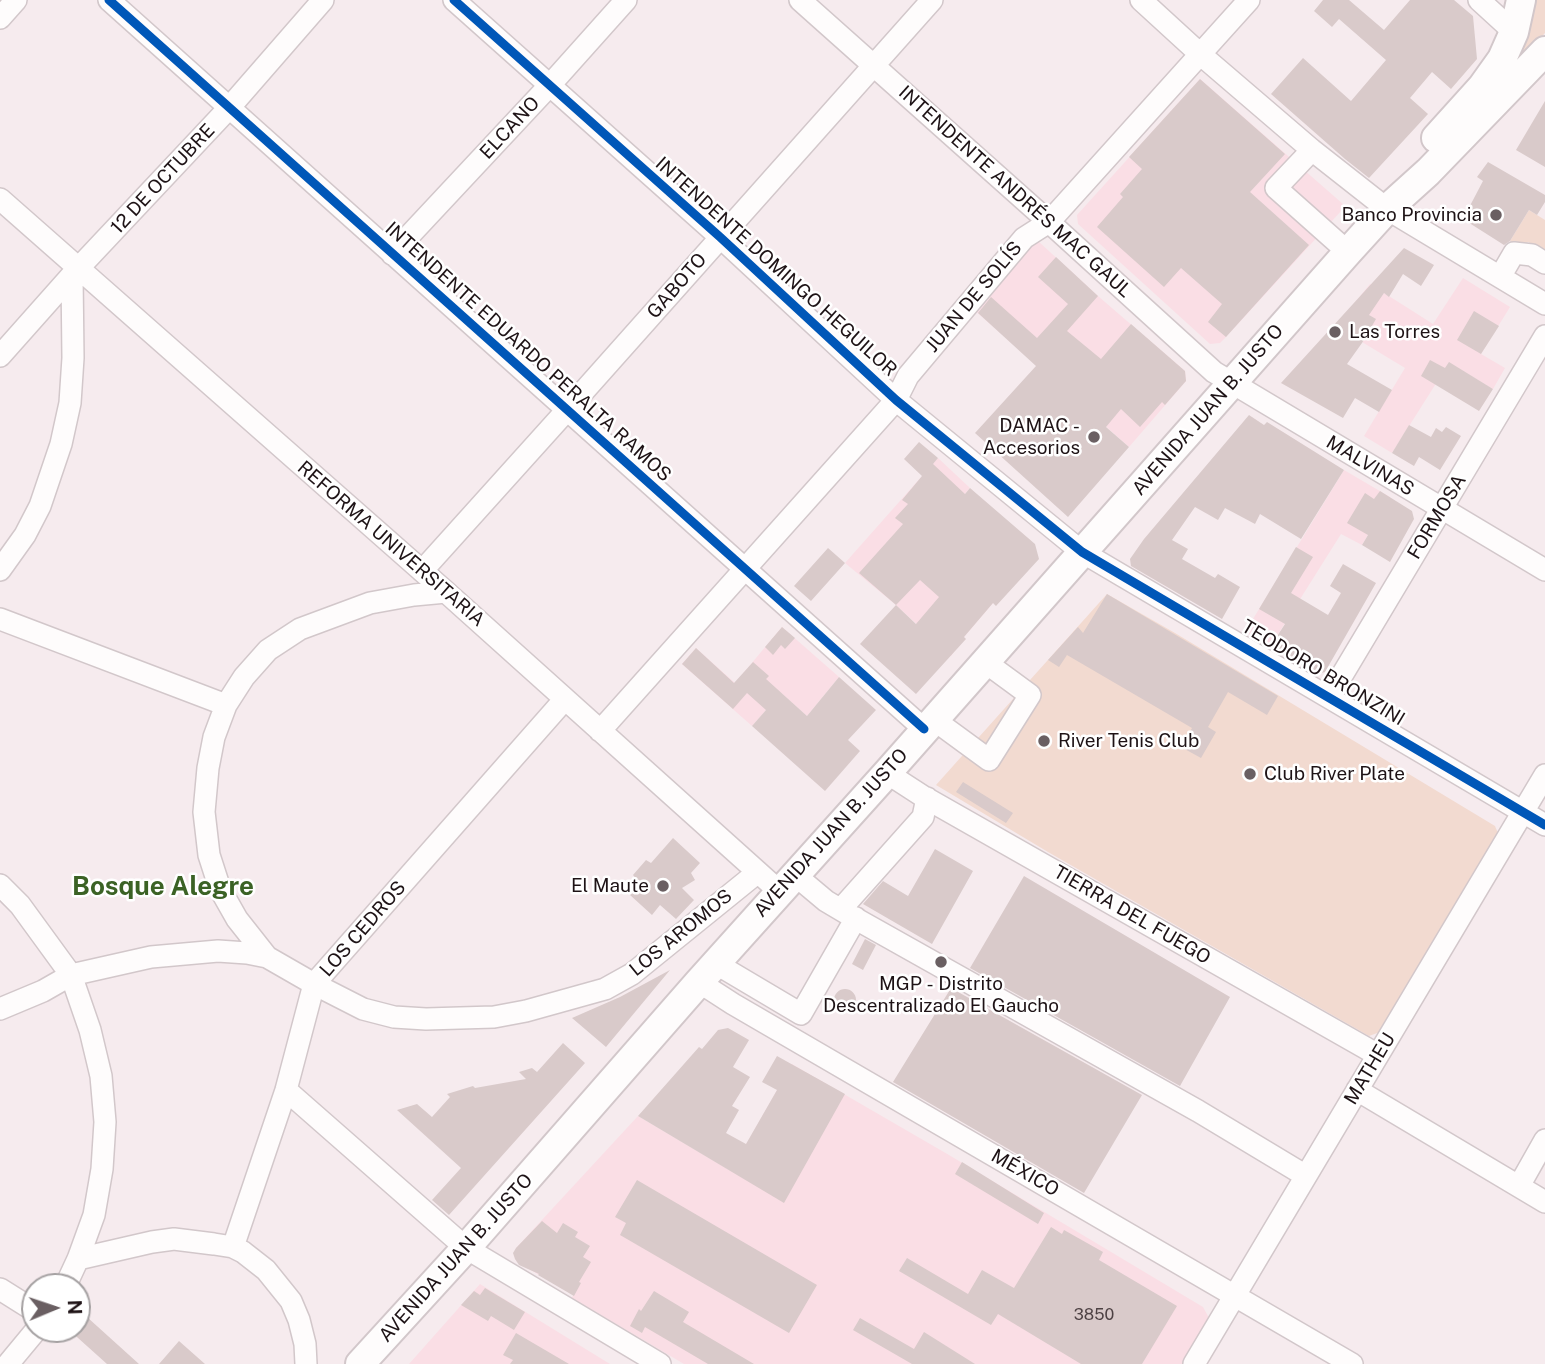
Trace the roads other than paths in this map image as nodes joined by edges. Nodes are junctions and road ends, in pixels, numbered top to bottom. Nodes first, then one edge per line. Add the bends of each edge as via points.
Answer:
1 (16, 0) edge
2 (109, 0) edge
3 (323, 0) edge
4 (454, 0) edge
5 (626, 0) edge
6 (800, 0) edge
7 (932, 0) edge
8 (1141, 0) edge
9 (1249, 0) edge
10 (1479, 0) edge
11 (1521, 0) edge
12 (0, 18) edge
13 (1514, 32) junction
14 (1545, 51) edge
15 (1200, 54) junction
16 (875, 66) junction
17 (1545, 73) edge
18 (1517, 80) junction
19 (550, 85) junction
20 (229, 108) junction
21 (1312, 150) junction
22 (0, 199) edge
23 (1387, 209) junction
24 (1049, 222) junction
25 (720, 237) junction
26 (1348, 252) junction
27 (392, 254) junction
28 (1545, 263) edge
29 (75, 272) junction
30 (1500, 277) junction
31 (1545, 304) edge
32 (1545, 336) edge
33 (0, 356) edge
34 (1231, 383) junction
35 (897, 400) junction
36 (567, 410) junction
37 (1442, 509) junction
38 (1082, 552) junction
39 (744, 568) junction
40 (0, 570) edge
41 (1545, 570) edge
42 (422, 571) junction
43 (446, 592) junction
44 (0, 619) edge
45 (985, 662) junction
46 (1329, 697) junction
47 (565, 699) junction
48 (226, 705) junction
49 (928, 724) junction
50 (600, 730) junction
51 (887, 773) junction
52 (1545, 775) edge
53 (927, 798) junction
54 (1523, 812) junction
55 (1545, 825) edge
56 (758, 872) junction
57 (787, 883) junction
58 (0, 885) edge
59 (848, 914) junction
60 (267, 957) junction
61 (707, 972) junction
62 (71, 975) junction
63 (314, 984) junction
64 (0, 1009) edge
65 (1378, 1055) junction
66 (286, 1090) junction
67 (1357, 1090) junction
68 (1545, 1140) edge
69 (1306, 1176) junction
70 (1519, 1186) junction
71 (1545, 1202) edge
72 (233, 1247) junction
73 (466, 1248) junction
74 (78, 1259) junction
75 (72, 1273) edge
76 (0, 1289) edge
77 (1235, 1296) junction
78 (21, 1302) edge
79 (25, 1343) edge
80 (8, 1364) edge
81 (306, 1364) edge
82 (360, 1364) edge
83 (660, 1364) edge
84 (1195, 1364) edge
85 (1352, 1364) edge

1 - 12 street
2 - 20 street, INTENDENTE EDUARDO PERALTA RAMOS
3 - 20 street, 12 DE OCTUBRE
4 - 19 street, INTENDENTE DOMINGO HEGUILOR
5 - 19 street, ELCANO
6 - 16 street, INTENDENTE ANDRÉS MAC GAUL
7 - 16 street, GABOTO
8 - 15 street
9 - 15 street, JUAN DE SOLÍS
10 - 13 street
11 - 13 main road, AVENIDA JUAN B. JUSTO
13 - 23 main road, AVENIDA JUAN B. JUSTO via 1494,72 1417,161
14 - 18 main road, AVENIDA JUAN B. JUSTO
15 - 21 street
15 - 24 street, JUAN DE SOLÍS
16 - 24 street, INTENDENTE ANDRÉS MAC GAUL
16 - 25 street, GABOTO
17 - 18 street
18 - 23 main road, AVENIDA JUAN B. JUSTO
19 - 25 street, INTENDENTE DOMINGO HEGUILOR
19 - 27 street, ELCANO
20 - 27 street, INTENDENTE EDUARDO PERALTA RAMOS
20 - 29 street, 12 DE OCTUBRE
21 - 23 street
21 - 26 street via 1276,188
22 - 29 street, REFORMA UNIVERSITARIA
23 - 26 main road, AVENIDA JUAN B. JUSTO
23 - 30 street
24 - 34 street, INTENDENTE ANDRÉS MAC GAUL
24 - 35 street, JUAN DE SOLÍS via 1024,238 908,376
25 - 35 street, INTENDENTE DOMINGO HEGUILOR
25 - 36 street, GABOTO
26 - 34 main road, AVENIDA JUAN B. JUSTO
27 - 36 street, INTENDENTE EDUARDO PERALTA RAMOS
28 - 30 street via 1532,255 1514,253
29 - 33 street, 12 DE OCTUBRE
29 - 40 street via 70,403 61,444 40,506
29 - 42 street, REFORMA UNIVERSITARIA
30 - 31 street
32 - 37 street, FORMOSA
34 - 37 street, MALVINAS
34 - 38 main road, AVENIDA JUAN B. JUSTO
35 - 38 street, INTENDENTE DOMINGO HEGUILOR
35 - 39 street, JUAN DE SOLÍS
36 - 39 street, INTENDENTE EDUARDO PERALTA RAMOS
36 - 42 street, GABOTO
37 - 41 street, MALVINAS
37 - 46 street, FORMOSA
38 - 45 main road, AVENIDA JUAN B. JUSTO
38 - 46 street, TEODORO BRONZINI
39 - 49 street, INTENDENTE EDUARDO PERALTA RAMOS
39 - 50 street, JUAN DE SOLÍS
42 - 43 street, REFORMA UNIVERSITARIA
43 - 47 street, REFORMA UNIVERSITARIA
43 - 48 street, LOS AROMOS via 370,603 300,629 268,650
44 - 48 street
45 - 49 main road, AVENIDA JUAN B. JUSTO
45 - 49 street, INTENDENTE EDUARDO PERALTA RAMOS via 1030,695 989,760
46 - 54 street, TEODORO BRONZINI
47 - 50 street, REFORMA UNIVERSITARIA
47 - 63 street, LOS CEDROS
48 - 60 street, LOS AROMOS via 208,768 204,812 209,855 237,919
49 - 51 main road, AVENIDA JUAN B. JUSTO
50 - 56 street, REFORMA UNIVERSITARIA
51 - 53 street, TIERRA DEL FUEGO
51 - 57 main road, AVENIDA JUAN B. JUSTO
52 - 54 street, MATHEU
53 - 59 street via 923,817
53 - 65 street, TIERRA DEL FUEGO
54 - 55 street, TEODORO BRONZINI
54 - 65 street, MATHEU
56 - 57 street, REFORMA UNIVERSITARIA
56 - 63 street, LOS AROMOS via 632,974 605,989 526,1011 456,1019 394,1017 363,1009
57 - 59 street, REFORMA UNIVERSITARIA
57 - 61 main road, AVENIDA JUAN B. JUSTO
58 - 62 street
59 - 61 street via 801,1014
59 - 69 street, REFORMA UNIVERSITARIA
60 - 62 street via 218,951 184,953
60 - 63 street, LOS AROMOS
61 - 73 main road, AVENIDA JUAN B. JUSTO
61 - 77 street, MÉXICO via 757,1017
62 - 64 street
62 - 74 street via 101,1076 105,1122 94,1215
63 - 66 street, LOS CEDROS
65 - 67 street, MATHEU
66 - 72 street, LOS CEDROS
66 - 73 street
67 - 69 street, MATHEU
67 - 70 street
68 - 70 street
69 - 77 street, MATHEU
70 - 71 street
72 - 74 street via 174,1239
72 - 81 street via 267,1270 291,1300
73 - 82 main road, AVENIDA JUAN B. JUSTO
73 - 83 street
74 - 75 street
76 - 78 street
77 - 84 street, MATHEU
77 - 85 street, MÉXICO
79 - 80 street

